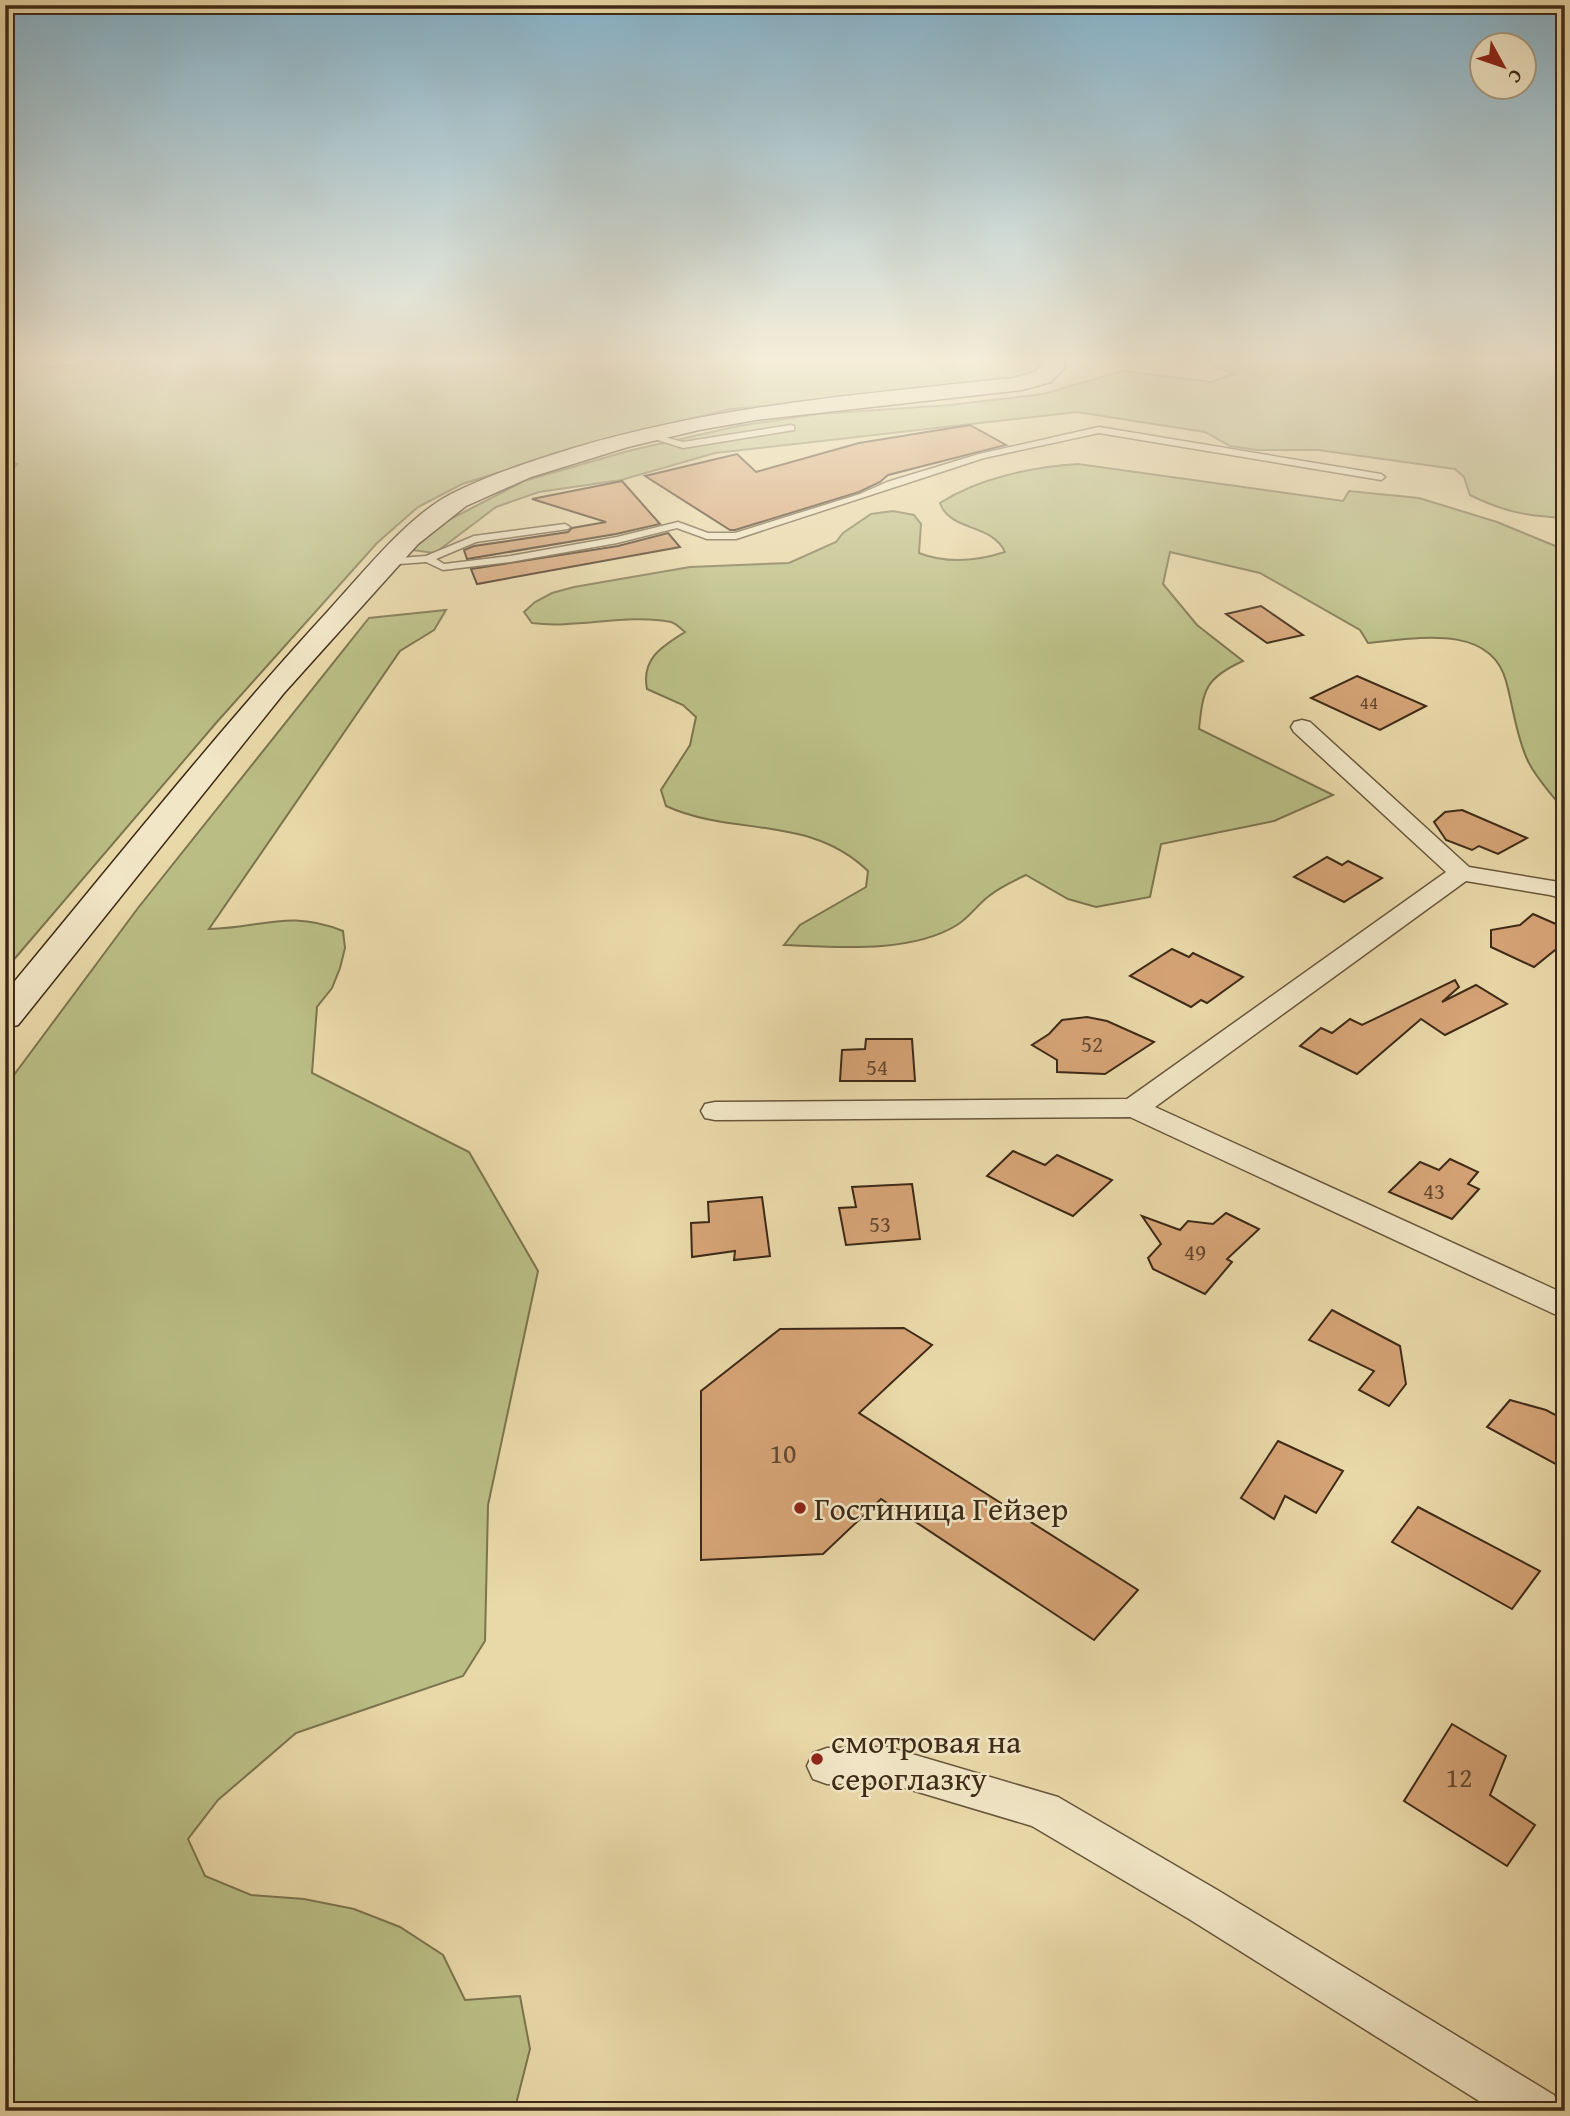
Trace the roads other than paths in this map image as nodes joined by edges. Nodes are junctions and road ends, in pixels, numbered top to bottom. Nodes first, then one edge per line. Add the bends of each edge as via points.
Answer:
1 (573, 457) edge
2 (980, 457) edge
3 (1259, 457) edge
4 (1381, 477) dead end
5 (565, 527) dead end
6 (428, 559) junction
7 (386, 562) junction
8 (1302, 727) dead end
9 (1461, 873) junction
10 (1565, 892) edge
11 (5, 1017) edge
12 (1134, 1108) junction
13 (715, 1111) dead end
14 (1565, 1308) edge
15 (827, 1766) dead end
16 (1538, 2111) edge

1 - 7 main road via 470,494 424,524
2 - 6 lane via 736,536 707,536 678,525 510,559 443,566
3 - 4 lane
5 - 6 lane via 474,539
6 - 7 lane
7 - 11 main road via 274,687
8 - 9 street
9 - 10 street
9 - 12 street
12 - 13 street
12 - 14 street
15 - 16 street via 888,1765 1043,1810

